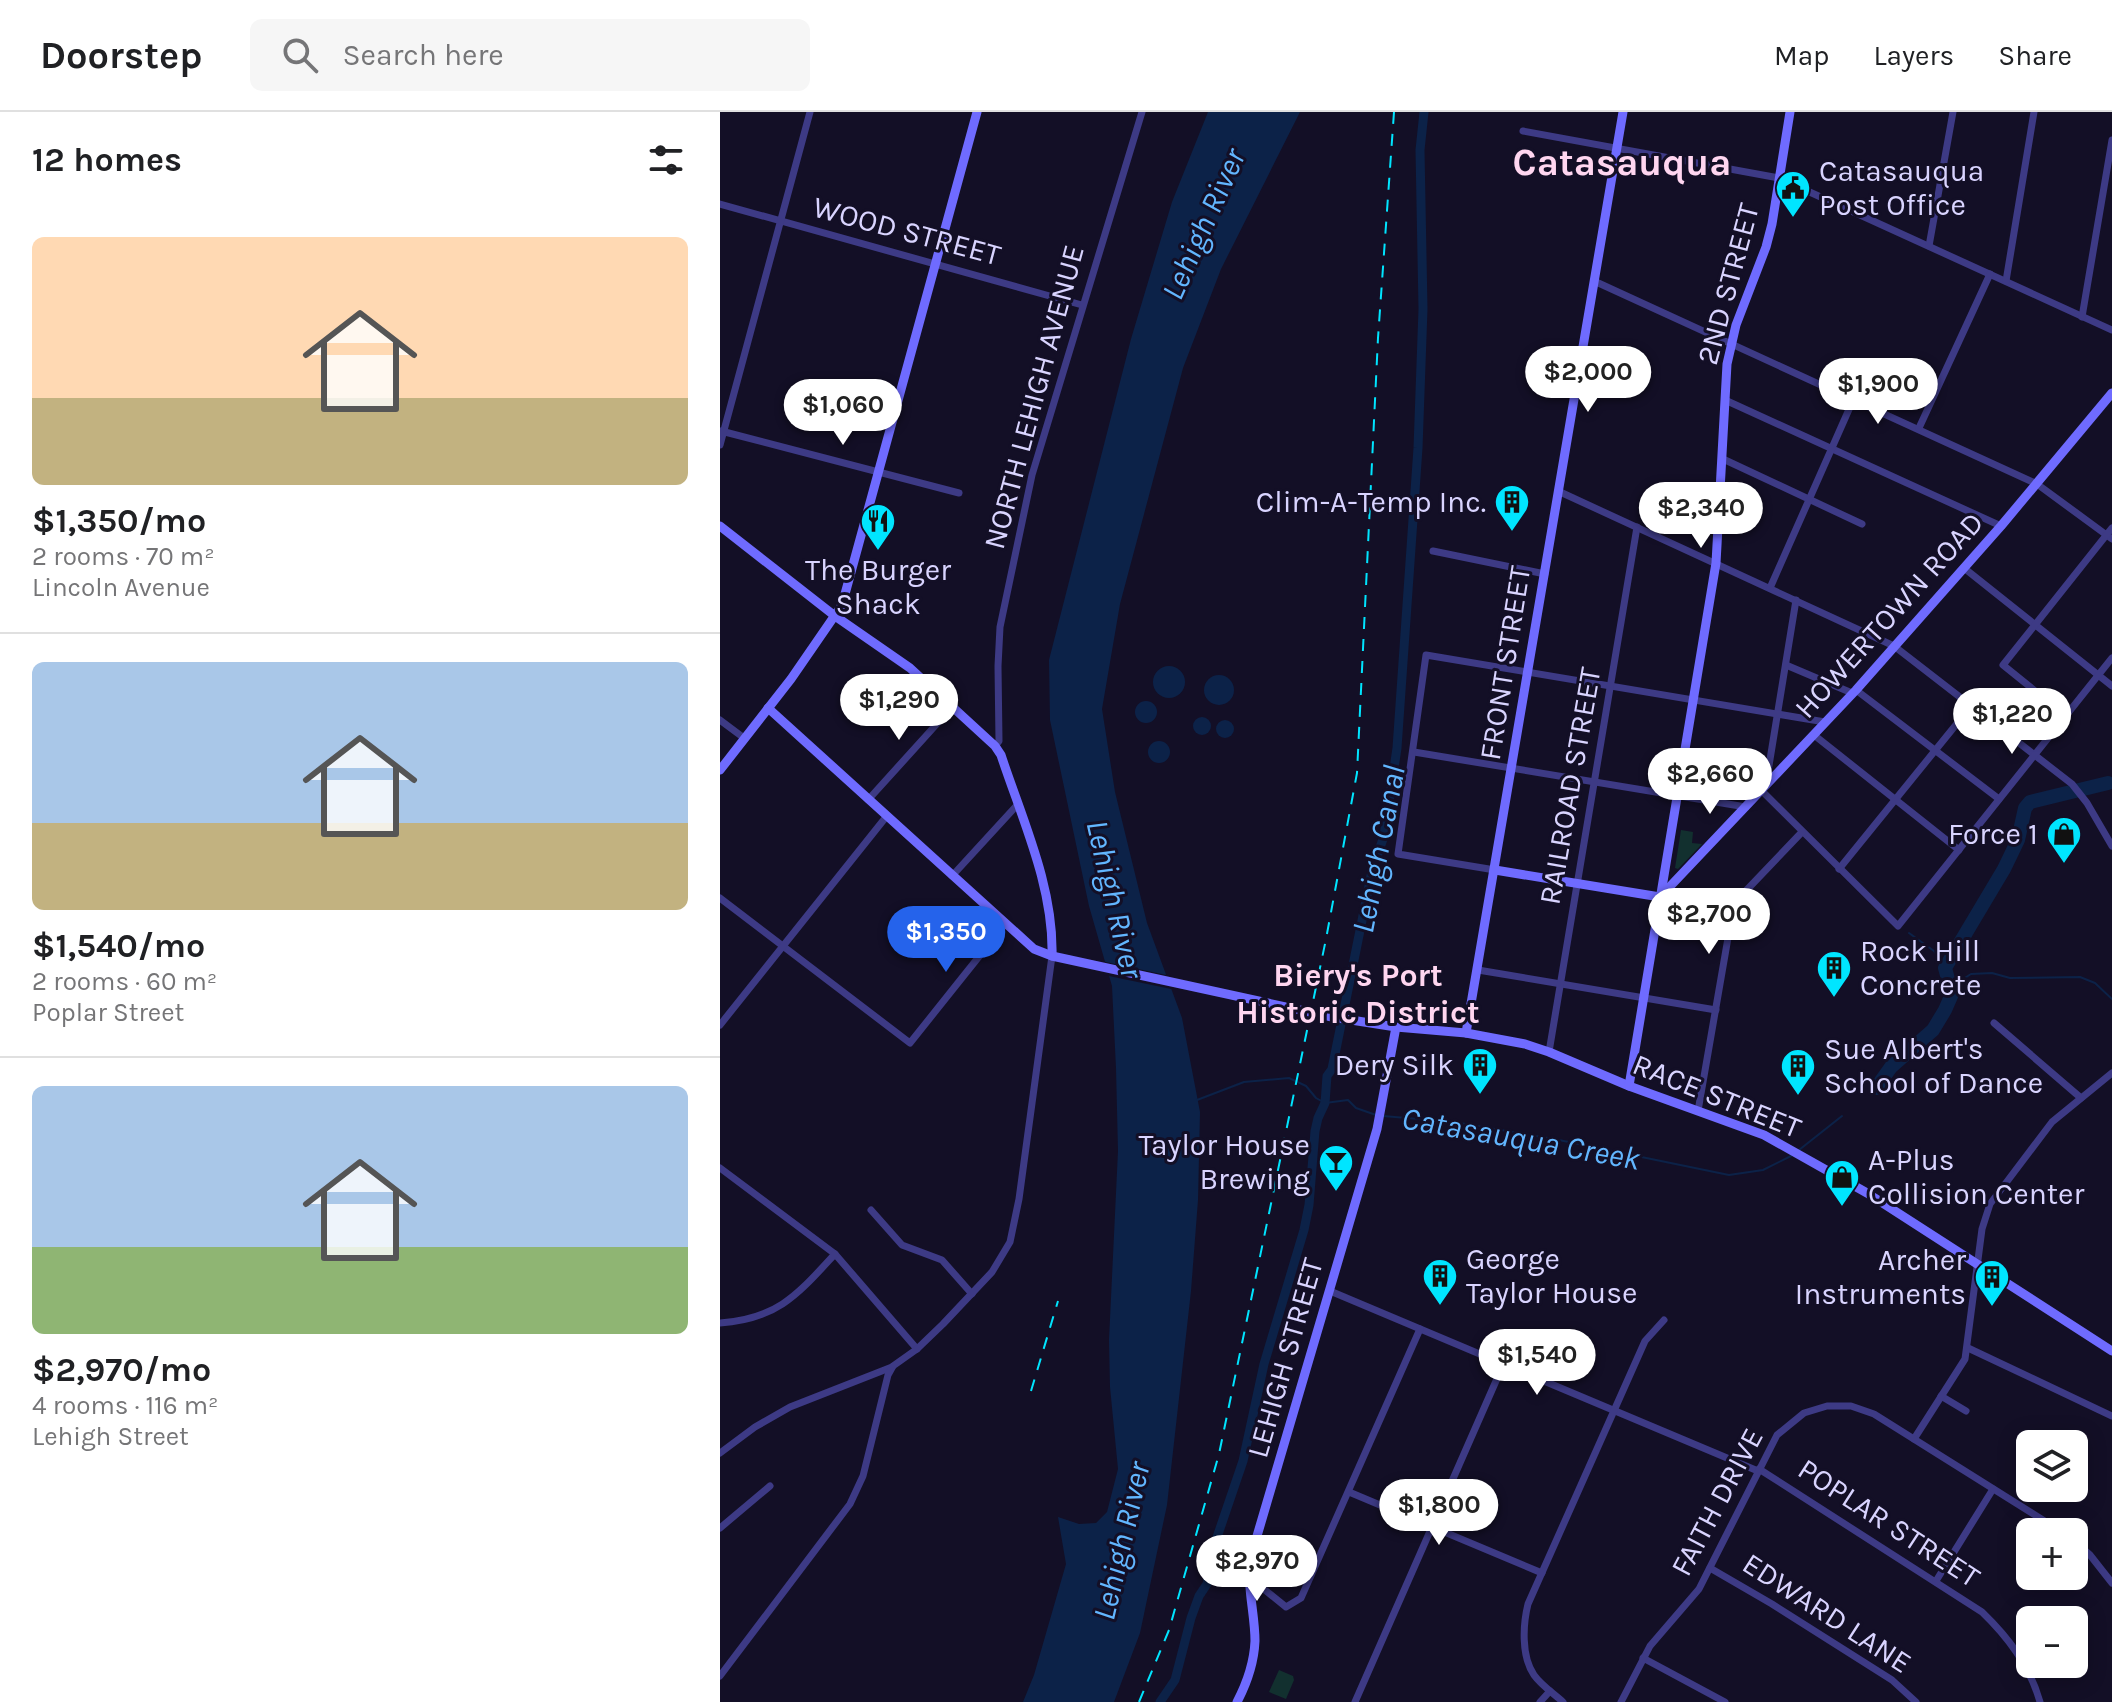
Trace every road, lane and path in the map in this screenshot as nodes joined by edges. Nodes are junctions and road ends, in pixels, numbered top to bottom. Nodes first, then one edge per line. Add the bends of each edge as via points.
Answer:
1 (810, 112) edge
2 (977, 112) edge
3 (1142, 112) edge
4 (1623, 112) edge
5 (1790, 112) edge
6 (1953, 112) edge
7 (2034, 112) edge
8 (1523, 131) dead end
9 (2112, 140) edge
10 (1617, 150) junction
11 (1779, 178) junction
12 (720, 204) edge
13 (781, 221) junction
14 (1929, 246) junction
15 (936, 264) junction
16 (1990, 274) junction
17 (1594, 281) junction
18 (2006, 281) junction
19 (1082, 305) junction
20 (2082, 317) junction
21 (2112, 330) edge
22 (1731, 342) junction
23 (2112, 393) edge
24 (1854, 398) junction
25 (1725, 400) junction
26 (1919, 428) junction
27 (722, 431) edge
28 (720, 445) edge
29 (1833, 449) junction
30 (1723, 459) junction
31 (879, 472) junction
32 (2037, 484) junction
33 (1558, 491) junction
34 (959, 493) dead end
35 (1810, 500) junction
36 (1862, 524) dead end
37 (720, 526) edge
38 (2001, 526) junction
39 (1637, 527) junction
40 (2110, 534) edge
41 (1433, 551) dead end
42 (1716, 563) junction
43 (1964, 568) junction
44 (1545, 574) junction
45 (1770, 588) junction
46 (1796, 600) junction
47 (835, 616) junction
48 (2035, 624) junction
49 (1894, 646) junction
50 (2112, 658) edge
51 (1786, 665) junction
52 (1529, 671) junction
53 (2098, 675) junction
54 (1612, 685) junction
55 (2112, 686) edge
56 (1854, 691) junction
57 (1694, 699) junction
58 (1972, 705) junction
59 (953, 706) junction
60 (768, 708) junction
61 (1778, 713) junction
62 (2066, 716) junction
63 (720, 720) edge
64 (1825, 722) junction
65 (1814, 735) junction
66 (744, 738) junction
67 (995, 746) junction
68 (1935, 751) junction
69 (1414, 752) junction
70 (2035, 755) junction
71 (1513, 768) junction
72 (720, 770) edge
73 (1596, 782) junction
74 (1764, 788) junction
75 (1678, 796) junction
76 (1999, 799) junction
77 (868, 800) junction
78 (1895, 800) junction
79 (1018, 804) junction
80 (1746, 807) junction
81 (886, 817) junction
82 (1802, 832) junction
83 (2112, 846) edge
84 (1959, 850) junction
85 (1839, 869) junction
86 (1495, 870) junction
87 (952, 876) junction
88 (1578, 884) junction
89 (1660, 897) junction
90 (720, 898) edge
91 (1733, 909) junction
92 (1005, 924) junction
93 (782, 945) junction
94 (1052, 956) junction
95 (1478, 970) junction
96 (1561, 983) junction
97 (1644, 997) junction
98 (1716, 1010) junction
99 (1994, 1023) dead end
100 (720, 1025) edge
101 (1396, 1027) junction
102 (1466, 1033) junction
103 (1549, 1052) junction
104 (2112, 1073) edge
105 (1629, 1086) junction
106 (2081, 1098) junction
107 (1698, 1111) junction
108 (720, 1168) edge
109 (871, 1210) dead end
110 (835, 1254) junction
111 (1976, 1265) junction
112 (1330, 1291) junction
113 (972, 1294) junction
114 (1664, 1320) dead end
115 (720, 1323) edge
116 (1420, 1329) junction
117 (1968, 1348) junction
118 (917, 1349) junction
119 (2112, 1351) edge
120 (1503, 1365) junction
121 (893, 1366) junction
122 (1941, 1396) junction
123 (1613, 1411) junction
124 (1966, 1411) dead end
125 (2112, 1416) edge
126 (1914, 1439) junction
127 (720, 1453) edge
128 (1758, 1470) junction
129 (770, 1486) dead end
130 (1993, 1489) junction
131 (1349, 1492) junction
132 (2040, 1518) edge
133 (1432, 1527) junction
134 (720, 1528) edge
135 (2088, 1554) edge
136 (1710, 1568) junction
137 (1542, 1573) junction
138 (1248, 1575) junction
139 (1936, 1581) junction
140 (2112, 1583) edge
141 (1643, 1658) junction
142 (720, 1676) edge
143 (1550, 1691) junction
144 (1237, 1702) edge
145 (1355, 1702) edge
146 (1540, 1702) edge
147 (1563, 1702) edge
148 (1621, 1702) edge
149 (1725, 1702) edge
150 (1916, 1702) edge
151 (2040, 1702) edge

1 - 13 street
2 - 15 main road
3 - 19 street, NORTH LEHIGH AVENUE
4 - 10 main road, FRONT STREET
5 - 11 main road, 2ND STREET
6 - 14 street
7 - 18 street
8 - 10 street
9 - 20 street
10 - 11 street
10 - 17 main road, FRONT STREET
11 - 14 street
11 - 22 main road, 2ND STREET via 1766,247
12 - 13 street, WOOD STREET
13 - 15 street, WOOD STREET
13 - 27 street
14 - 16 street
15 - 19 street, WOOD STREET
15 - 31 main road
16 - 18 street
16 - 26 street
17 - 22 street
17 - 33 main road, FRONT STREET
18 - 20 street
19 - 67 street, NORTH LEHIGH AVENUE via 1032,475 1000,627
20 - 21 street
22 - 24 street
22 - 25 main road, 2ND STREET
23 - 32 main road, HOWERTOWN ROAD
24 - 26 street
24 - 29 street
25 - 29 street
25 - 30 main road, 2ND STREET
26 - 32 street
27 - 28 street
27 - 31 street
29 - 35 street
29 - 38 street
30 - 35 street
30 - 42 main road, 2ND STREET
31 - 34 street
31 - 47 main road
32 - 38 main road, HOWERTOWN ROAD
32 - 40 street
33 - 39 street
33 - 44 main road, FRONT STREET
35 - 36 street
35 - 45 street
37 - 47 main road
38 - 43 main road, HOWERTOWN ROAD
39 - 42 street
39 - 54 street, RAILROAD STREET
40 - 48 street
41 - 44 street
42 - 45 street
42 - 57 main road, 2ND STREET
43 - 48 street
43 - 49 main road, HOWERTOWN ROAD
44 - 52 main road, FRONT STREET
45 - 46 street
46 - 49 street
46 - 51 street
47 - 59 main road via 910,668
47 - 60 main road
48 - 53 street
48 - 62 street via 2003,665
49 - 56 main road, HOWERTOWN ROAD
49 - 58 street
50 - 53 street
51 - 56 street
51 - 61 street
52 - 54 street
52 - 69 street via 1426,655
52 - 71 main road, FRONT STREET
53 - 55 street
53 - 62 street
54 - 57 street
54 - 73 street, RAILROAD STREET
56 - 64 main road, HOWERTOWN ROAD
56 - 68 street
57 - 61 street
57 - 75 main road, 2ND STREET
58 - 68 street
58 - 70 street
59 - 67 main road
59 - 77 street
60 - 66 main road
60 - 77 main road, RACE STREET
61 - 64 street
61 - 74 street
62 - 70 street
63 - 66 street
64 - 65 main road, HOWERTOWN ROAD
65 - 74 main road, HOWERTOWN ROAD
65 - 78 street
66 - 72 main road
67 - 79 main road
68 - 76 street
68 - 78 street
69 - 71 street
69 - 86 street via 1398,854
70 - 76 street
70 - 83 street via 2082,795
71 - 73 street
71 - 86 main road, FRONT STREET
73 - 75 street
73 - 88 street, RAILROAD STREET
74 - 80 main road, HOWERTOWN ROAD
74 - 82 street
75 - 80 street
75 - 89 main road, 2ND STREET
76 - 84 street
77 - 81 main road, RACE STREET
78 - 84 street
78 - 85 street
79 - 87 street
79 - 94 main road via 1039,869
80 - 89 main road, HOWERTOWN ROAD
81 - 87 main road, RACE STREET
81 - 93 street
82 - 85 street
82 - 91 street
84 - 85 street via 1898,926
86 - 88 main road
86 - 95 main road, FRONT STREET
87 - 92 main road, RACE STREET
88 - 89 main road
88 - 96 street, RAILROAD STREET
89 - 91 street
89 - 97 main road, 2ND STREET
90 - 93 street
91 - 98 street
92 - 93 street via 910,1043
92 - 94 main road, RACE STREET via 1034,949
93 - 100 street
94 - 101 main road, RACE STREET
94 - 113 street via 1014,1226 1003,1258
95 - 96 street
95 - 102 main road, FRONT STREET
96 - 97 street
96 - 103 street, RAILROAD STREET
97 - 98 street
97 - 105 main road, 2ND STREET
98 - 107 street
99 - 106 street
101 - 102 main road, RACE STREET
101 - 112 main road, LEHIGH STREET via 1380,1115
102 - 103 main road, RACE STREET
103 - 105 main road, RACE STREET
104 - 106 street
105 - 107 main road, RACE STREET
106 - 111 street via 2052,1122 1998,1191 1985,1218
107 - 111 main road, RACE STREET via 1736,1123 1806,1158
108 - 110 street
109 - 113 street via 902,1245 942,1260
110 - 115 street via 778,1308
110 - 118 street
111 - 117 street
111 - 119 main road, RACE STREET
112 - 116 street, POPLAR STREET
112 - 138 main road, LEHIGH STREET
113 - 118 street
114 - 123 street via 1645,1341
116 - 120 street, POPLAR STREET
116 - 131 street
117 - 122 street
117 - 125 street
118 - 121 street
120 - 123 street, POPLAR STREET
120 - 133 street
121 - 127 street via 790,1407
121 - 142 street via 883,1386 863,1476 850,1504
122 - 124 street
122 - 126 street
123 - 128 street, POPLAR STREET
123 - 137 street
126 - 128 street, FAITH DRIVE via 1862,1408 1827,1406 1786,1425
126 - 130 street, FAITH DRIVE
128 - 136 street, FAITH DRIVE
128 - 139 street, POPLAR STREET
129 - 134 street
130 - 132 street, FAITH DRIVE
130 - 139 street
131 - 133 street
131 - 138 street via 1301,1598 1286,1607
133 - 137 street
133 - 145 street
135 - 140 street
136 - 141 street, FAITH DRIVE via 1692,1601 1658,1634
136 - 150 street, EDWARD LANE via 1892,1680
137 - 143 street via 1525,1626 1530,1668
138 - 144 main road, LEHIGH STREET via 1255,1643
139 - 151 street, POPLAR STREET via 1997,1627 2022,1659
141 - 148 street, FAITH DRIVE
141 - 149 street
143 - 146 street
143 - 147 street

